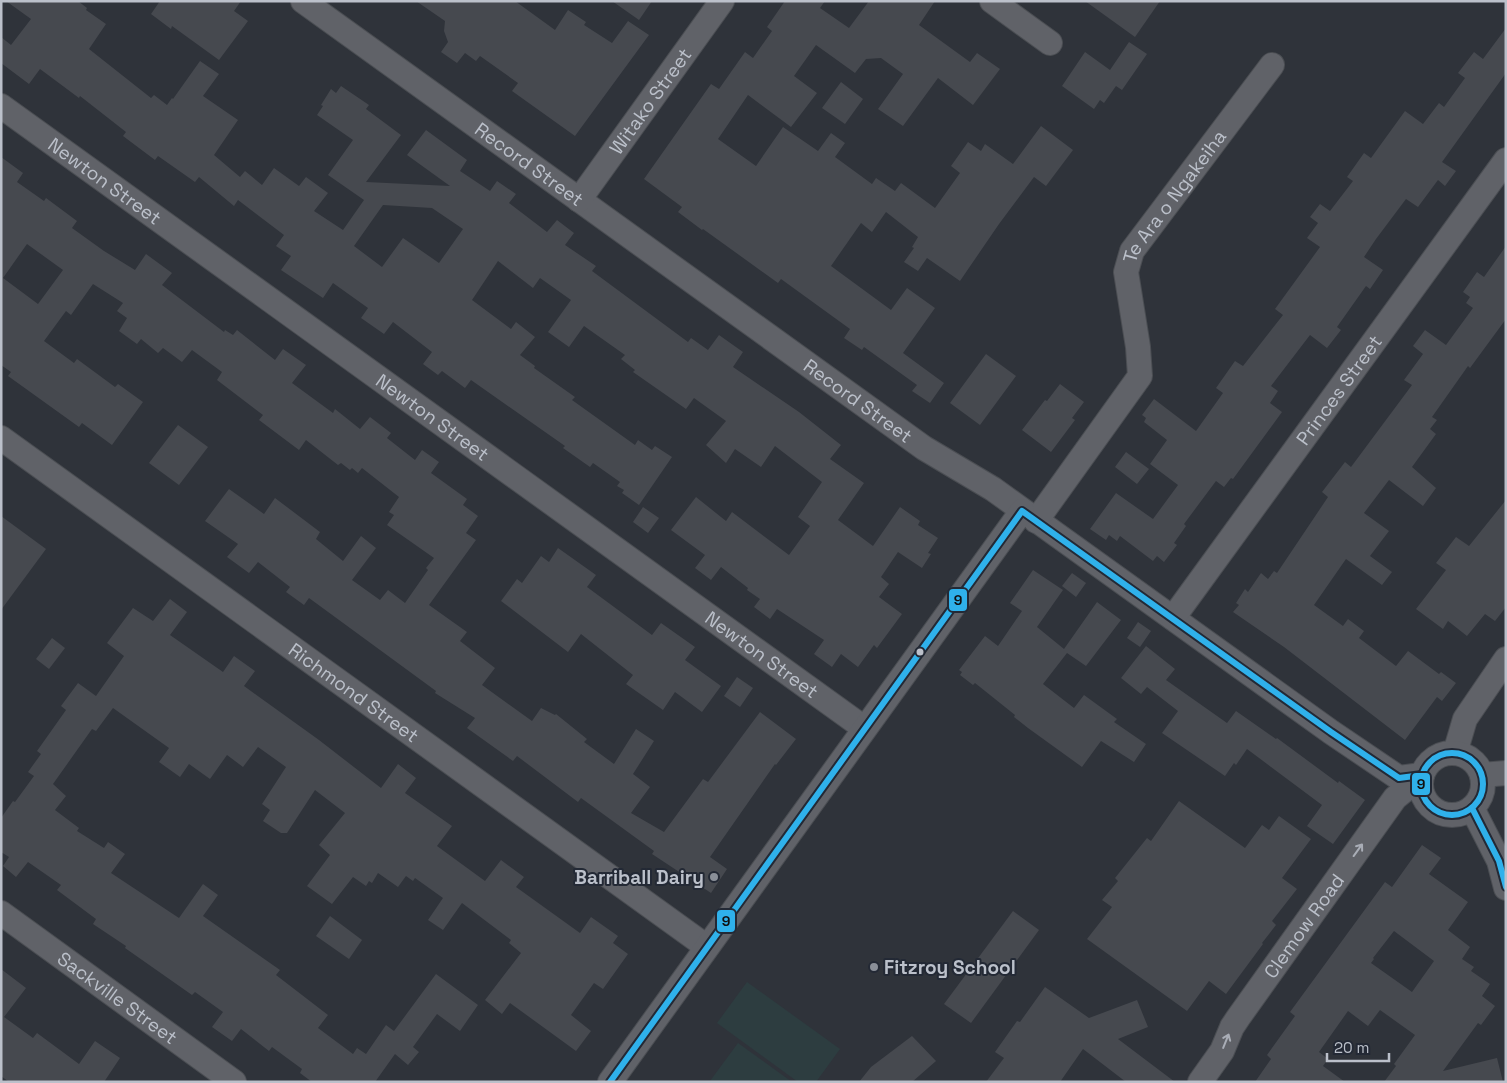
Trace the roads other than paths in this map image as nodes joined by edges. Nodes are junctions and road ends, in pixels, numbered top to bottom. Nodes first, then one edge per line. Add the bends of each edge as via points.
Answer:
1 (303, 1) edge
2 (722, 1) edge
3 (992, 1) edge
4 (1050, 43) dead end
5 (1272, 65) dead end
6 (1, 106) edge
7 (1506, 160) edge
8 (579, 200) junction
9 (1, 438) edge
10 (1029, 516) junction
11 (1173, 618) junction
12 (1506, 659) edge
13 (864, 728) junction
14 (1455, 753) junction
15 (1506, 773) edge
16 (1482, 775) junction
17 (1421, 780) junction
18 (1472, 808) junction
19 (1506, 888) edge
20 (1, 913) edge
21 (707, 947) junction
22 (234, 1082) edge
23 (610, 1082) edge
24 (1200, 1082) edge

1 - 8 street, Record Street
2 - 8 street, Witako Street
3 - 4 street
5 - 10 street, Te Ara o Ngakeiha via 1132,251 1126,272 1140,376
6 - 13 street, Newton Street
7 - 11 street, Princes Street
8 - 10 street, Record Street via 924,448
9 - 21 street, Richmond Street
10 - 11 street, Record Street
10 - 13 street, Te Ara o Ngakeiha
11 - 17 street, Record Street via 1399,778
12 - 14 street via 1465,719
13 - 21 street, Te Ara o Ngakeiha
14 - 16 street via 1472,761
14 - 17 street via 1432,761
15 - 16 street
16 - 18 street via 1482,793
17 - 18 street via 1422,795 1434,810 1454,815
24 -> 17 street, Clemow Road via 1222,1051 1238,1018 1395,798
18 - 19 street via 1499,861
20 - 22 street, Sackville Street
21 - 23 street, Te Ara o Ngakeiha

